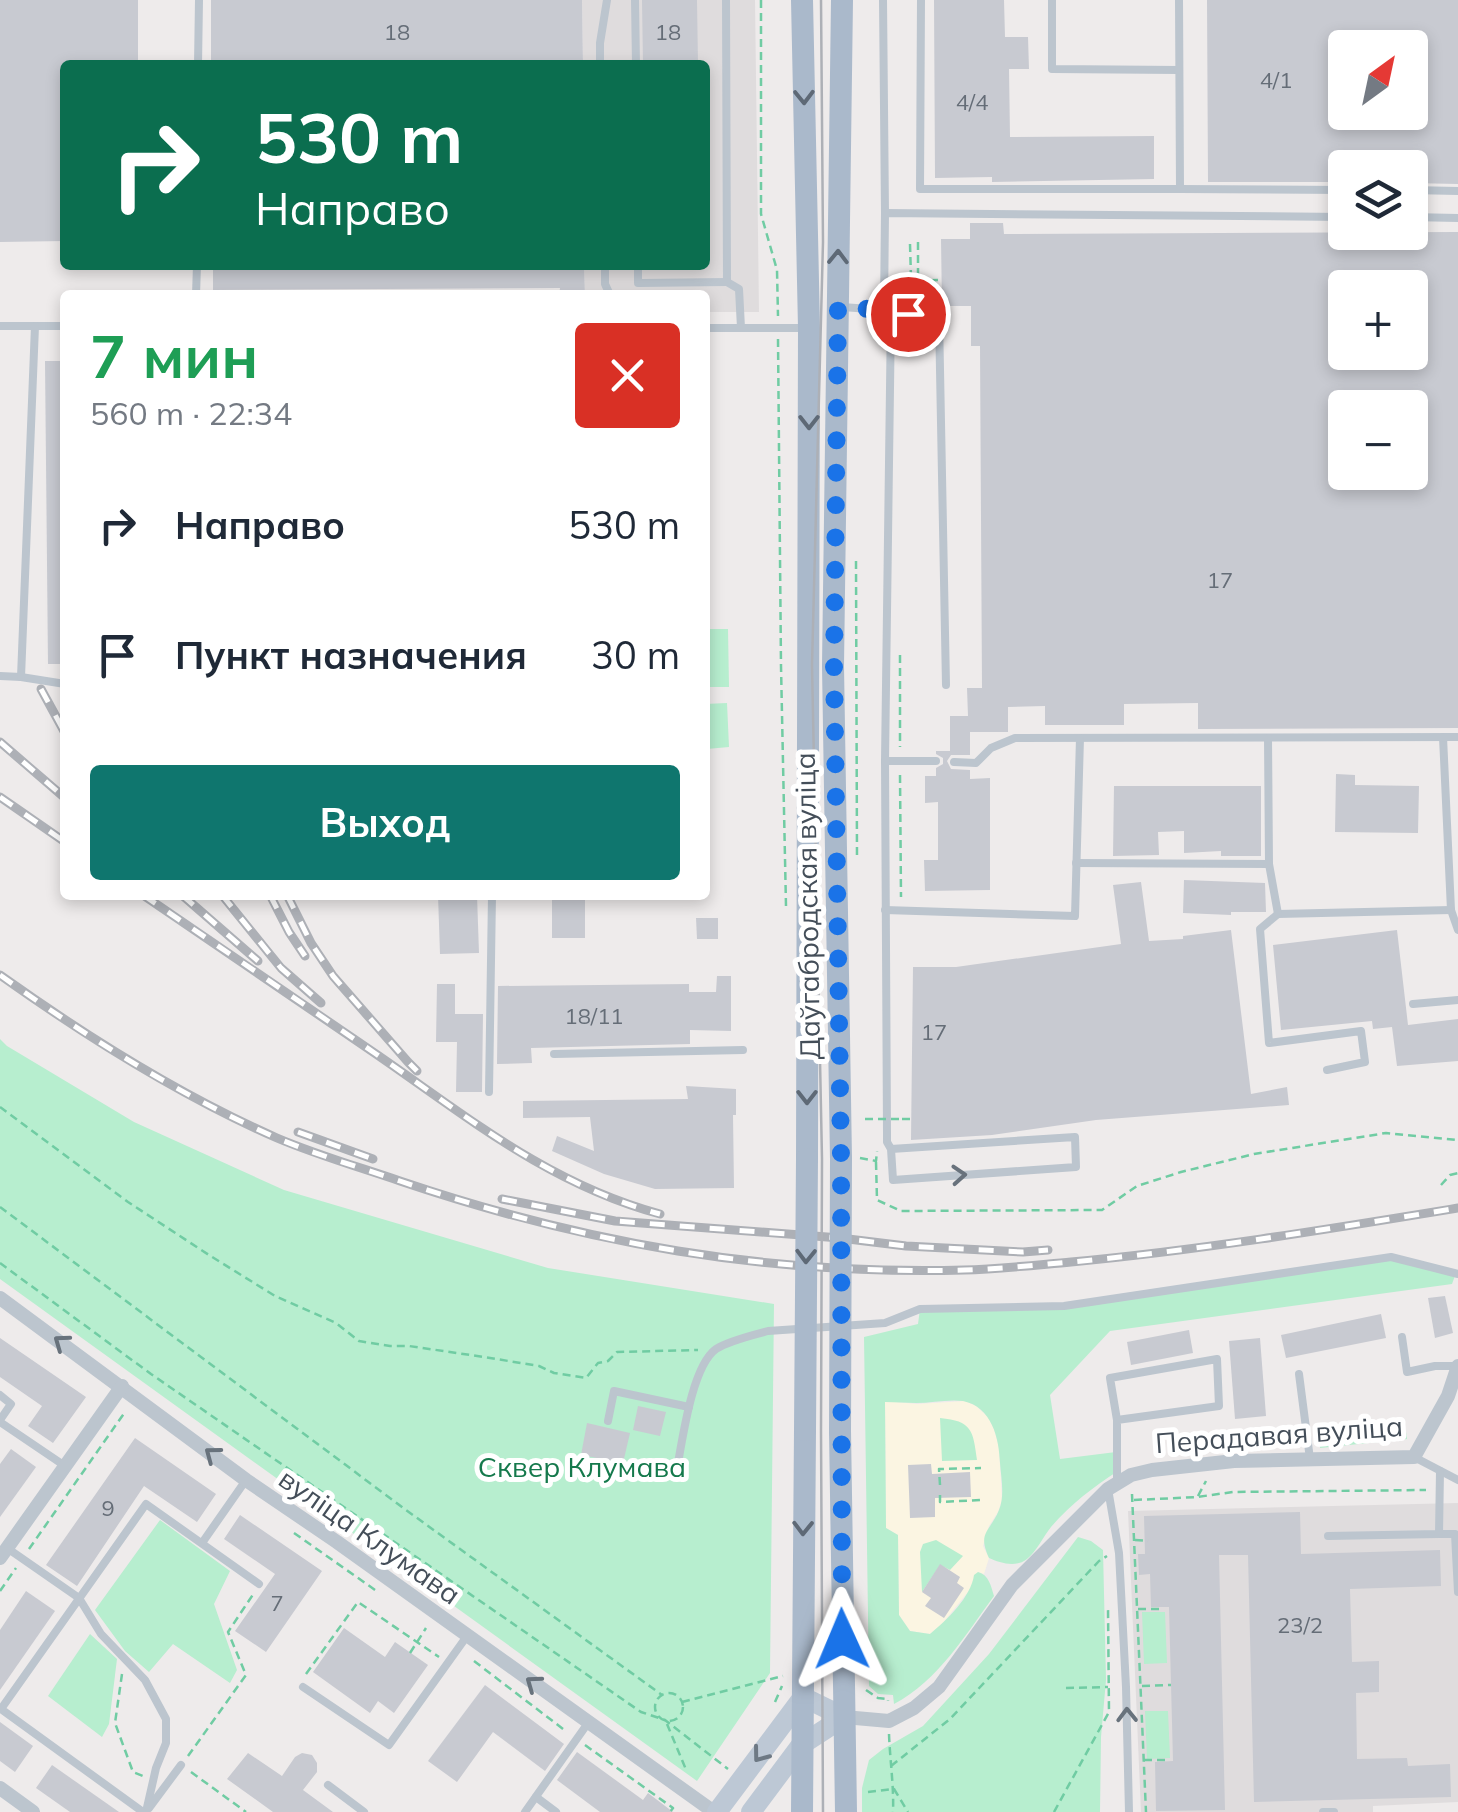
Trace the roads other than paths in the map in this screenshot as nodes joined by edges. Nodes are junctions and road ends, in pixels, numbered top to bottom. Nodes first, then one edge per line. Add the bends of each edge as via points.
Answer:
1 (199, 0) edge
2 (607, 0) edge
3 (635, 0) edge
4 (726, 0) edge
5 (802, 0) edge
6 (842, 0) edge
7 (883, 0) edge
8 (921, 0) edge
9 (1052, 0) edge
10 (1179, 0) edge
11 (198, 60) edge
12 (600, 60) edge
13 (636, 60) edge
14 (1179, 70) junction
15 (1180, 190) junction
16 (1328, 190) edge
17 (1428, 190) edge
18 (1458, 190) edge
19 (885, 213) junction
20 (1328, 217) edge
21 (1428, 218) edge
22 (1458, 218) edge
23 (638, 270) edge
24 (727, 282) junction
25 (838, 307) junction
26 (888, 312) junction
27 (0, 326) edge
28 (35, 326) junction
29 (60, 326) edge
30 (710, 328) edge
31 (741, 328) junction
32 (809, 328) junction
33 (0, 676) edge
34 (20, 677) junction
35 (60, 683) edge
36 (946, 685) dead end
37 (1444, 737) junction
38 (1458, 737) edge
39 (1080, 738) junction
40 (1268, 738) junction
41 (885, 761) junction
42 (936, 761) dead end
43 (954, 762) dead end
44 (1076, 863) junction
45 (1269, 864) junction
46 (492, 900) edge
47 (885, 910) junction
48 (1451, 910) junction
49 (1278, 914) junction
50 (1458, 930) edge
51 (1458, 1000) edge
52 (1413, 1004) dead end
53 (743, 1050) dead end
54 (554, 1054) dead end
55 (1327, 1070) dead end
56 (489, 1092) dead end
57 (891, 1149) junction
58 (1458, 1274) edge
59 (0, 1298) edge
60 (1402, 1337) dead end
61 (1458, 1366) edge
62 (1299, 1374) dead end
63 (122, 1386) junction
64 (0, 1396) edge
65 (1453, 1396) edge
66 (690, 1407) junction
67 (1118, 1420) junction
68 (0, 1421) edge
69 (608, 1421) dead end
70 (1414, 1456) junction
71 (1310, 1459) junction
72 (65, 1466) junction
73 (1440, 1471) junction
74 (676, 1474) dead end
75 (246, 1480) junction
76 (1458, 1480) edge
77 (1119, 1482) junction
78 (1440, 1534) junction
79 (1328, 1536) dead end
80 (202, 1544) junction
81 (4, 1553) edge
82 (259, 1584) road end
83 (1458, 1592) edge
84 (79, 1598) junction
85 (468, 1636) junction
86 (303, 1687) dead end
87 (803, 1698) junction
88 (844, 1717) junction
89 (588, 1723) junction
90 (802, 1745) junction
91 (181, 1765) road end
92 (328, 1786) dead end
93 (0, 1788) edge
94 (536, 1797) junction
95 (33, 1812) edge
96 (145, 1812) edge
97 (364, 1812) edge
98 (526, 1812) edge
99 (556, 1812) edge
100 (715, 1812) edge
101 (750, 1812) edge
102 (802, 1812) edge
103 (846, 1812) edge
104 (1128, 1812) edge
105 (1323, 1812) edge
106 (1334, 1812) edge

1 - 11 lane
2 - 12 lane
3 - 13 lane
4 - 24 lane
5 -> 32 main road, Даўгабродская вуліца
25 -> 6 main road, Даўгабродская вуліца
7 - 19 lane
8 - 15 lane via 920,189
9 - 14 lane via 1052,70
10 - 14 lane
14 - 15 lane
15 - 16 lane
17 - 18 lane
19 - 20 lane
19 - 26 lane
21 - 22 lane
23 - 24 lane via 638,284
24 - 31 lane via 739,288
25 - 26 lane
25 - 88 main road, Даўгабродская вуліца, bridge via 834,666 849,1159 840,1430
26 - 36 lane via 939,317
26 - 41 lane
27 - 28 lane
28 - 29 lane
28 - 34 lane
30 - 31 lane
31 - 32 lane
32 -> 87 main road, Даўгабродская вуліца, bridge
33 - 34 lane
34 - 35 lane
37 - 38 lane
37 - 40 lane
37 - 48 lane
39 - 40 lane
39 - 43 lane via 1016,738 976,762
39 - 44 lane
40 - 45 lane
41 - 42 lane
41 - 47 lane
44 - 45 lane
44 - 47 lane via 1075,916
45 - 49 lane
46 - 56 lane
47 - 57 lane
48 - 49 lane
48 - 50 lane
49 - 55 lane via 1260,929 1270,1043 1361,1031 1366,1062
51 - 52 lane
53 - 54 lane
57 -> 57 lane via 893,1180 1076,1167 1075,1137
58 - 66 lane via 1390,1257 1064,1306 920,1310 885,1323 768,1331 714,1350
63 -> 59 street, вуліца Клумава
60 - 61 lane via 1407,1372
61 - 65 street, Перадавая вуліца
62 - 71 lane
63 - 72 street
75 -> 63 street, вуліца Клумава
64 - 68 lane via 11,1404
65 - 70 street, Перадавая вуліца
66 - 69 lane via 614,1391
66 - 74 lane
67 - 67 lane via 1110,1378 1217,1359 1219,1406
67 - 77 lane
68 - 72 lane
70 - 71 street, Перадавая вуліца
70 - 73 lane
71 - 77 street, Перадавая вуліца via 1152,1470
72 - 81 street
73 - 76 lane
73 - 78 lane
75 - 80 lane
75 - 85 street, вуліца Клумава
77 - 88 street via 1012,1585 939,1686 914,1708 889,1722
104 -> 77 lane
78 - 79 lane
78 - 83 lane via 1455,1534
80 - 82 lane
80 - 84 lane via 146,1504
81 - 84 lane
84 - 96 lane via 145,1680 166,1720 166,1743
84 - 96 lane via 1,1709
85 - 86 lane via 388,1744
89 -> 85 street, вуліца Клумава
87 - 88 main road
87 - 90 main road, Даўгабродская вуліца
87 -> 100 main road
88 - 90 main road
88 - 103 main road, Даўгабродская вуліца
89 - 94 lane
89 - 100 street, вуліца Клумава
90 - 101 main road
90 - 102 main road, Даўгабродская вуліца
91 - 96 lane
92 - 97 lane
93 - 95 street
94 - 98 lane
94 - 99 lane
105 - 106 lane

